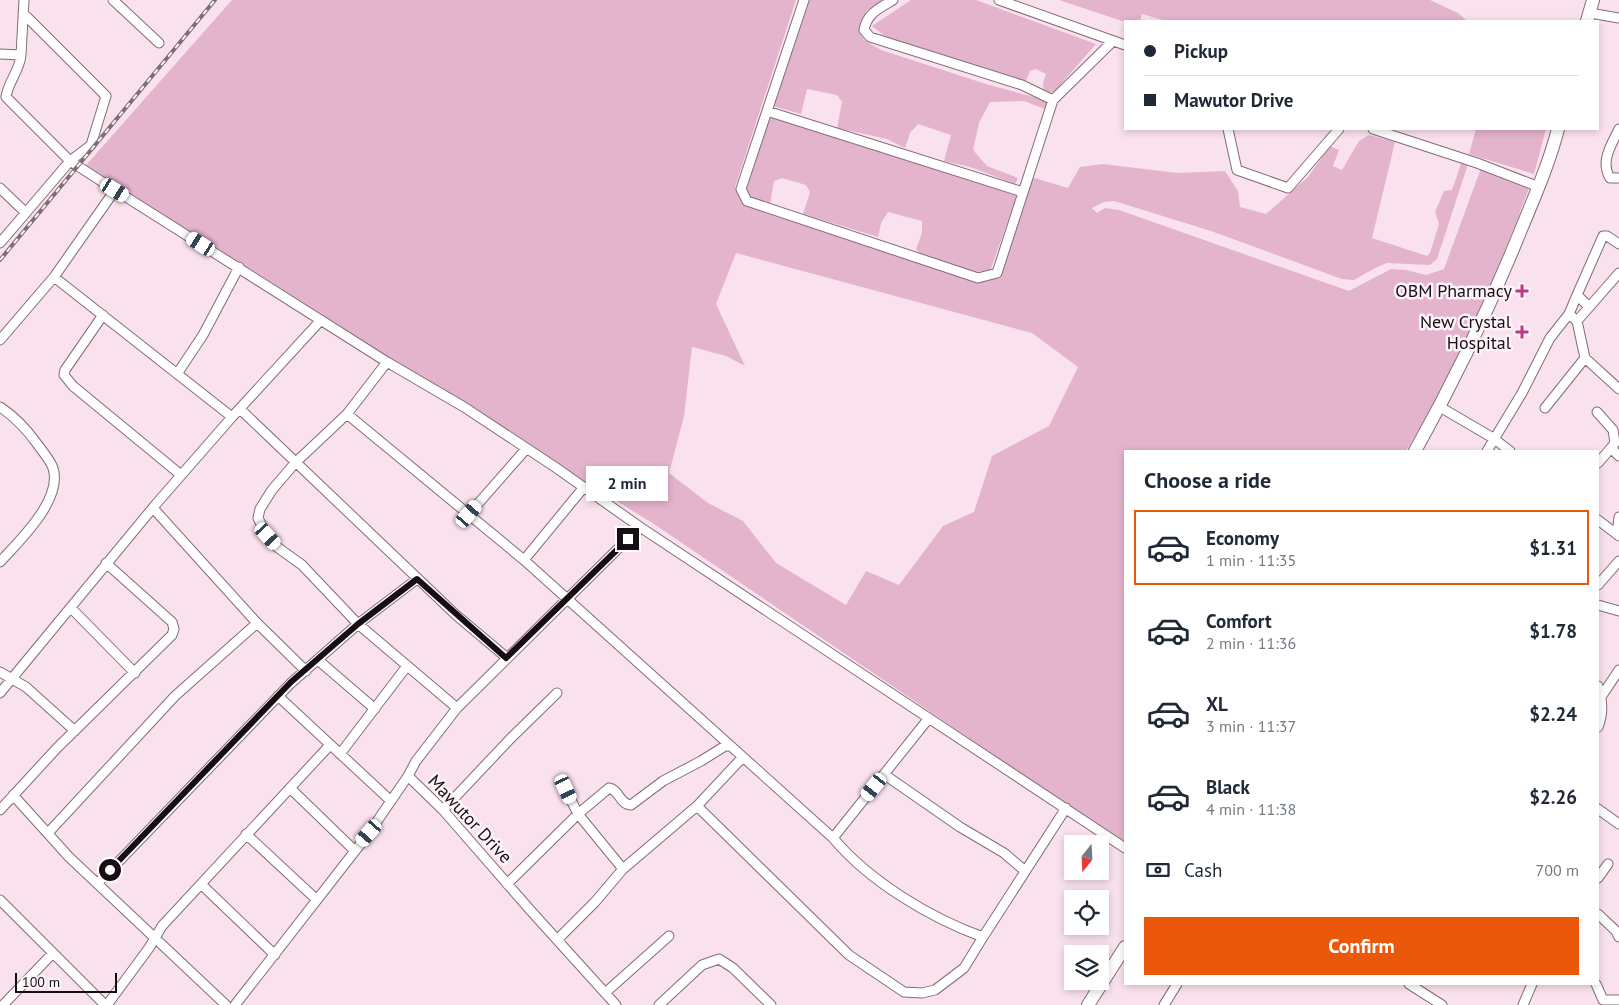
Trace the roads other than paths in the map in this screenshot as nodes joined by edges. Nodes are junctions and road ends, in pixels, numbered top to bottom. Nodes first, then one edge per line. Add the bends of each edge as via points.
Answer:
1 (24, 0) edge
2 (113, 0) edge
3 (804, 0) edge
4 (893, 0) edge
5 (999, 0) edge
6 (1590, 11) edge
7 (23, 13) junction
8 (1619, 18) edge
9 (1113, 41) junction
10 (159, 43) dead end
11 (1124, 45) edge
12 (0, 54) edge
13 (21, 55) junction
14 (1053, 100) junction
15 (767, 110) junction
16 (1228, 130) edge
17 (1337, 130) edge
18 (1376, 130) edge
19 (1558, 130) edge
20 (1619, 130) edge
21 (70, 160) junction
22 (1619, 178) edge
23 (1539, 187) junction
24 (0, 188) edge
25 (115, 190) junction
26 (1023, 192) junction
27 (26, 213) junction
28 (2, 238) edge
29 (1619, 244) edge
30 (238, 267) junction
31 (1619, 273) edge
32 (54, 277) junction
33 (1578, 295) junction
34 (1589, 307) junction
35 (103, 314) junction
36 (1569, 314) junction
37 (321, 320) junction
38 (1577, 321) junction
39 (0, 340) edge
40 (1585, 358) junction
41 (388, 362) junction
42 (177, 374) junction
43 (1619, 389) edge
44 (0, 407) edge
45 (1440, 407) junction
46 (1545, 408) dead end
47 (240, 409) junction
48 (1597, 412) dead end
49 (347, 414) junction
50 (232, 417) junction
51 (1493, 438) junction
52 (1612, 448) junction
53 (526, 449) junction
54 (1416, 450) edge
55 (1487, 450) edge
56 (1509, 450) edge
57 (1619, 456) edge
58 (1599, 461) edge
59 (295, 463) junction
60 (181, 475) junction
61 (584, 487) junction
62 (153, 508) junction
63 (469, 514) junction
64 (1619, 517) edge
65 (1599, 521) edge
66 (640, 527) junction
67 (1618, 535) edge
68 (524, 560) junction
69 (1619, 561) edge
70 (0, 562) edge
71 (106, 563) junction
72 (417, 579) junction
73 (1599, 584) edge
74 (567, 599) junction
75 (1599, 605) edge
76 (70, 608) junction
77 (1619, 612) edge
78 (257, 622) junction
79 (358, 624) junction
80 (506, 658) junction
81 (318, 660) junction
82 (407, 666) junction
83 (306, 671) junction
84 (1619, 671) edge
85 (0, 672) edge
86 (135, 673) junction
87 (12, 678) junction
88 (1599, 690) edge
89 (0, 693) edge
90 (557, 693) dead end
91 (278, 696) junction
92 (1601, 697) junction
93 (457, 708) junction
94 (375, 709) junction
95 (929, 718) junction
96 (1599, 723) edge
97 (75, 731) junction
98 (330, 745) junction
99 (729, 746) junction
100 (340, 754) junction
101 (742, 758) junction
102 (884, 775) junction
103 (408, 776) junction
104 (564, 786) dead end
105 (290, 788) junction
106 (13, 795) junction
107 (391, 801) junction
108 (697, 806) junction
109 (1066, 808) junction
110 (0, 810) edge
111 (443, 810) junction
112 (1599, 810) edge
113 (578, 814) junction
114 (1619, 824) edge
115 (48, 833) junction
116 (246, 834) junction
117 (833, 838) junction
118 (1124, 847) edge
119 (354, 850) junction
120 (1608, 864) dead end
121 (623, 869) junction
122 (1024, 871) junction
123 (1599, 877) edge
124 (98, 883) junction
125 (507, 884) junction
126 (202, 885) junction
127 (0, 900) edge
128 (317, 900) junction
129 (1599, 915) edge
130 (1618, 932) edge
131 (669, 936) dead end
132 (983, 937) junction
133 (155, 938) junction
134 (558, 939) junction
135 (1124, 949) edge
136 (53, 953) junction
137 (275, 955) junction
138 (1176, 985) edge
139 (1412, 985) edge
140 (1532, 985) edge
141 (1596, 985) edge
142 (605, 993) junction
143 (1619, 1000) edge
144 (1602, 1003) edge
145 (3, 1005) edge
146 (106, 1005) edge
147 (226, 1005) edge
148 (235, 1005) edge
149 (616, 1005) edge
150 (659, 1005) edge
151 (771, 1005) edge
152 (1088, 1005) edge
153 (1164, 1005) edge
154 (1442, 1005) edge
155 (1523, 1005) edge

1 - 7 street
2 - 10 street
3 - 15 street
4 - 14 street via 871,14 866,22 864,30 870,37 1022,85
5 - 9 street
6 - 8 street
7 - 13 street
7 - 21 street via 106,96 91,145
9 - 11 street
9 - 14 street
12 - 13 street
13 - 21 street via 6,96
14 - 26 street
15 - 26 street
15 - 26 street via 741,189 747,201 978,278 997,273
16 - 17 street via 1237,170 1288,188
18 - 23 street
19 - 23 highway
20 - 22 street via 1607,155 1606,165 1610,178
21 - 25 street
21 - 27 street
23 - 45 highway via 1492,303
24 - 27 street
25 - 30 street
25 - 32 street
27 - 28 street
29 - 33 street via 1603,236
30 - 37 street
30 - 42 street via 203,335
31 - 34 street
32 - 35 street
32 - 39 street
33 - 34 street
33 - 36 street
34 - 38 street
35 - 42 street
35 - 60 street via 64,375 73,386
36 - 38 street
36 - 51 street via 1550,338 1522,393
37 - 41 street
37 - 47 street
38 - 40 street
40 - 43 street
40 - 46 street
41 - 49 street
41 - 53 street
42 - 50 street
44 - 70 street via 34,439 52,466 54,475 46,505 34,526
45 - 51 street
45 - 54 highway
47 - 50 street
47 - 59 street
48 - 52 street via 1615,436
49 - 59 street
49 - 63 street
50 - 60 street
51 - 55 street
51 - 56 street
52 - 57 street
52 - 58 street
53 - 61 street
53 - 63 street
59 - 72 street
59 - 79 street via 272,490 258,518 278,547 302,565
60 - 62 street
61 - 66 street
61 - 68 street
62 - 71 street
62 - 78 street
63 - 68 street
64 - 67 street
65 - 67 street
66 - 74 street, Mawutor Drive
66 - 95 street
68 - 74 street
69 - 73 street
71 - 76 street
71 - 86 street via 172,622 174,629
72 - 79 street
72 - 80 street
74 - 80 street, Mawutor Drive
74 - 99 street
75 - 77 street
76 - 86 street
76 - 87 street
78 - 83 street
78 - 115 street via 176,696
79 - 81 street
79 - 82 street
80 - 93 street, Mawutor Drive
81 - 83 street
81 - 94 street
82 - 93 street
82 - 94 street
83 - 91 street
84 - 92 street
85 - 87 street
86 - 97 street
87 - 89 street
87 - 97 street via 26,686
88 - 92 street
90 - 111 street
91 - 98 street
91 - 124 street
92 - 96 street
93 - 103 street, Mawutor Drive
94 - 100 street
95 - 102 street
95 - 109 street
97 - 106 street
98 - 100 street
98 - 105 street
99 - 101 street
99 - 113 street via 663,781 630,805 623,803 612,788
100 - 107 street
101 - 108 street
101 - 117 street
102 - 117 street
102 - 122 street via 1004,853
103 - 107 street
103 - 111 street, Mawutor Drive
104 - 113 street
105 - 116 street
105 - 119 street
106 - 110 street
106 - 115 street
107 - 119 street
108 - 121 street
108 - 132 street via 849,955 904,992 935,990 964,968
109 - 118 street
109 - 122 street
111 - 125 street, Mawutor Drive
112 - 114 street
113 - 121 street
113 - 125 street
115 - 124 street
116 - 126 street
116 - 128 street
117 - 132 street via 859,864 904,898 951,925
119 - 128 street
120 - 123 street
121 - 134 street
122 - 132 street
124 - 133 street
125 - 134 street, Mawutor Drive
126 - 133 street via 167,920
126 - 137 street
127 - 136 street
128 - 137 street
129 - 130 street
131 - 142 street
133 - 146 street
133 - 147 street
134 - 142 street, Mawutor Drive
135 - 152 highway
136 - 145 street
136 - 146 street
137 - 148 street
138 - 153 street
139 - 154 street
140 - 155 street
141 - 144 street
142 - 149 street, Mawutor Drive
143 - 144 street
150 - 151 street via 702,965 719,959 733,968

